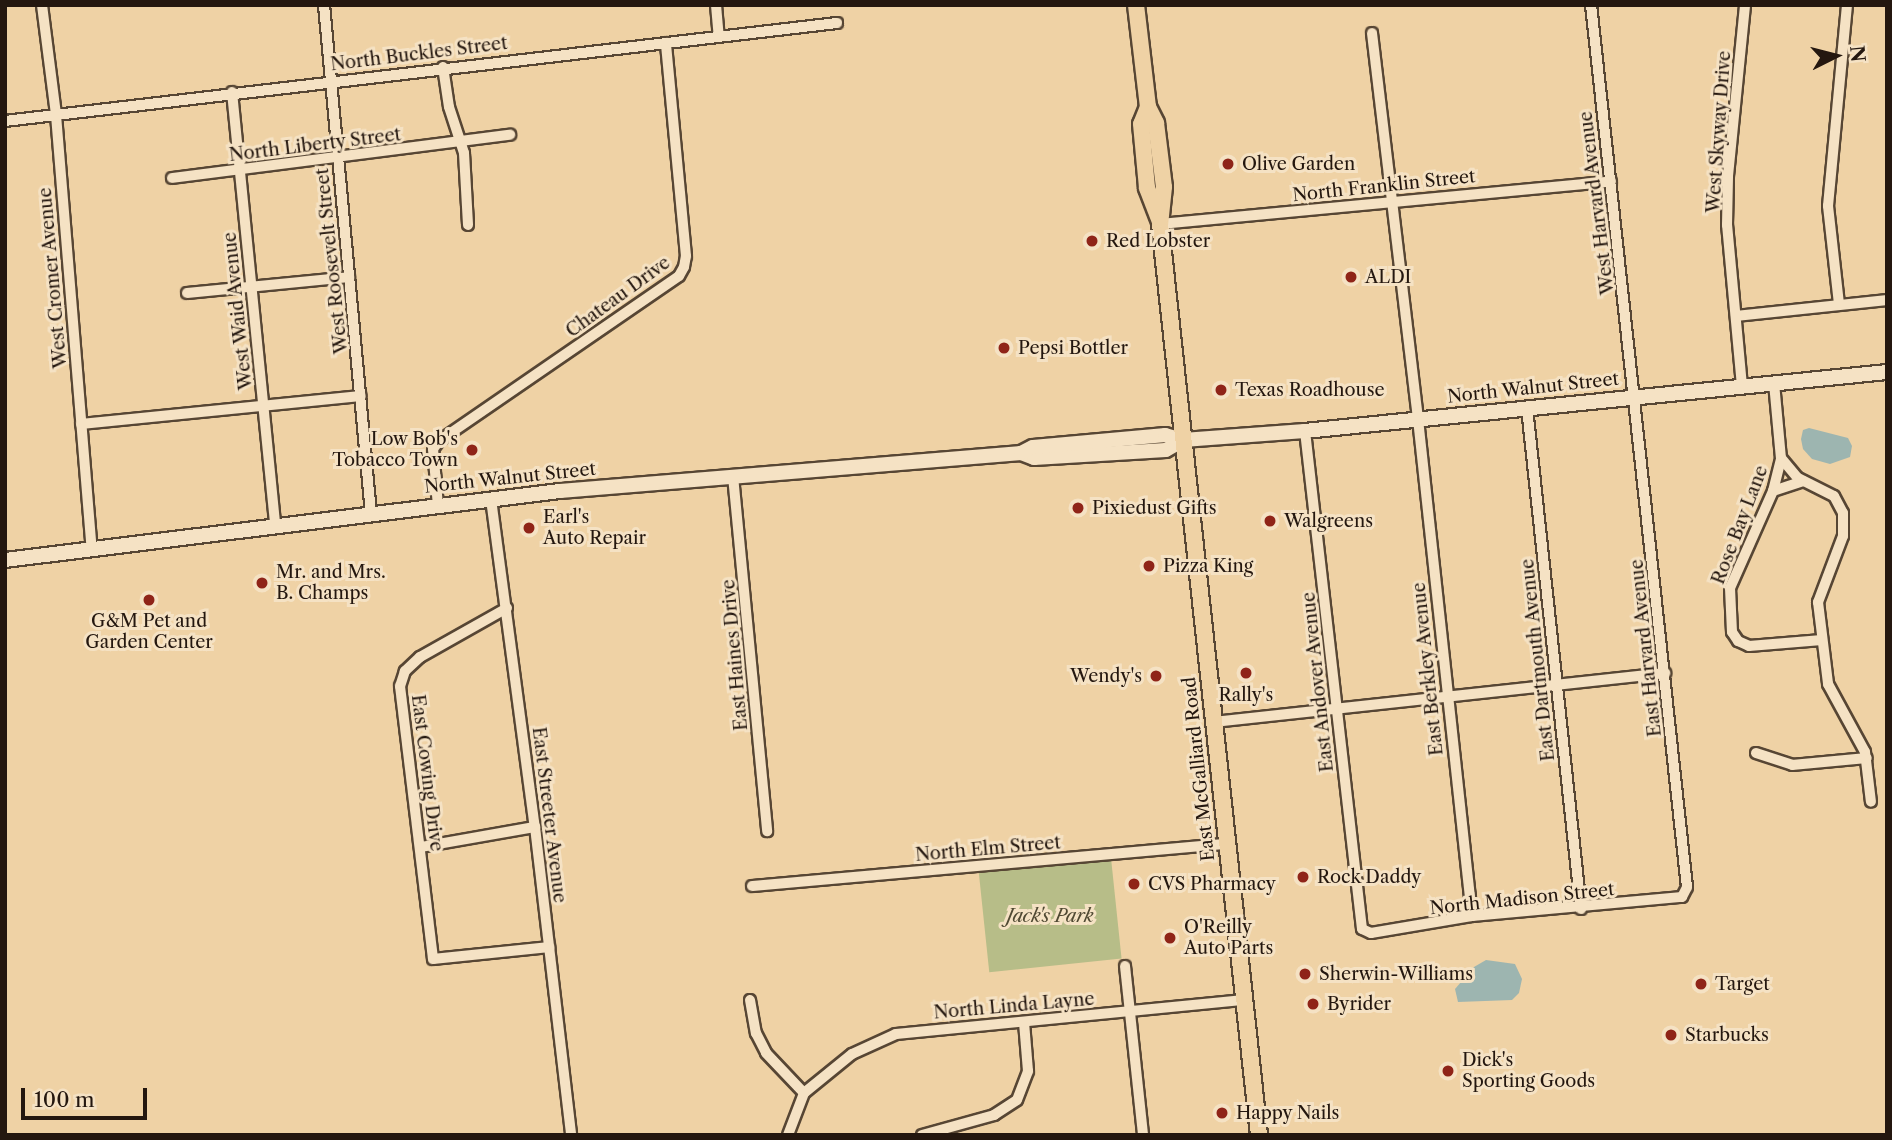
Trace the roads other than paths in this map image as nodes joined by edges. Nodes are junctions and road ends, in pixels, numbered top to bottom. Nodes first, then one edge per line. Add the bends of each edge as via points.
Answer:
1 (41, 5) edge
2 (324, 5) edge
3 (716, 5) edge
4 (1136, 5) edge
5 (1591, 5) edge
6 (1745, 5) edge
7 (1847, 5) edge
8 (837, 23) dead end
9 (1372, 33) dead end
10 (719, 37) junction
11 (666, 43) junction
12 (443, 67) junction
13 (331, 80) junction
14 (232, 92) junction
15 (56, 115) junction
16 (5, 121) edge
17 (510, 135) dead end
18 (462, 141) junction
19 (337, 158) junction
20 (239, 169) junction
21 (172, 178) dead end
22 (1611, 181) junction
23 (1392, 200) junction
24 (468, 225) dead end
25 (1160, 225) junction
26 (349, 277) junction
27 (249, 287) junction
28 (187, 293) dead end
29 (1887, 300) edge
30 (1839, 304) junction
31 (1735, 316) junction
32 (1887, 372) edge
33 (1774, 383) junction
34 (1742, 386) junction
35 (361, 396) junction
36 (1635, 397) junction
37 (264, 407) junction
38 (1527, 408) junction
39 (1418, 419) junction
40 (81, 424) junction
41 (1305, 431) junction
42 (1183, 440) junction
43 (1782, 458) junction
44 (733, 476) junction
45 (1803, 481) junction
46 (1773, 491) junction
47 (491, 499) junction
48 (438, 506) junction
49 (371, 514) junction
50 (275, 526) junction
51 (92, 550) junction
52 (5, 560) edge
53 (507, 608) junction
54 (1822, 640) junction
55 (1665, 673) junction
56 (1557, 683) junction
57 (1446, 696) junction
58 (1337, 709) junction
59 (1214, 722) junction
60 (1756, 753) dead end
61 (1867, 758) junction
62 (1871, 803) dead end
63 (535, 827) junction
64 (767, 831) dead end
65 (1227, 844) junction
66 (421, 847) junction
67 (752, 886) dead end
68 (1685, 895) joint
69 (1581, 909) junction
70 (1472, 916) junction
71 (1362, 929) joint
72 (549, 947) junction
73 (1125, 966) dead end
74 (750, 1000) dead end
75 (1244, 1000) junction
76 (1129, 1012) junction
77 (1024, 1022) junction
78 (804, 1093) junction
79 (571, 1135) edge
80 (788, 1135) edge
81 (922, 1135) edge
82 (1143, 1135) edge
83 (1259, 1135) edge

1 - 15 street, West Cromer Avenue
2 - 13 street, West Roosevelt Street
3 - 10 street
4 - 25 main road, East McGalliard Road via 1147,107 1141,124 1147,188
5 - 22 street, West Harvard Avenue
6 - 31 street, West Skyway Drive via 1728,176
7 - 30 street via 1828,206
8 - 10 street, North Buckles Street
9 - 23 street, East Berkley Avenue
10 - 11 street, North Buckles Street
11 - 12 street, North Buckles Street
11 - 48 street, Chateau Drive via 684,267 679,275 439,441 433,449
12 - 13 street, North Buckles Street
12 - 18 street via 449,107
13 - 14 street, North Buckles Street
13 - 19 street, West Roosevelt Street
14 - 15 street, North Buckles Street
14 - 20 street, West Waid Avenue
15 - 16 street, North Buckles Street
15 - 40 street, West Cromer Avenue
17 - 18 street, North Liberty Street
18 - 19 street, North Liberty Street
18 - 24 street
19 - 20 street, North Liberty Street
19 - 26 street, West Roosevelt Street
20 - 21 street, North Liberty Street
20 - 27 street, West Waid Avenue
22 - 23 street, North Franklin Street
22 - 36 street, West Harvard Avenue
23 - 25 street, North Franklin Street
23 - 39 street, East Berkley Avenue
25 - 42 main road, East McGalliard Road
26 - 27 street
26 - 35 street, West Roosevelt Street
27 - 28 street
27 - 37 street, West Waid Avenue
29 - 30 street
30 - 31 street
31 - 34 street, West Skyway Drive
32 - 33 main road, North Walnut Street
33 - 34 main road, North Walnut Street
33 - 43 street
34 - 36 main road, North Walnut Street
35 - 37 street
35 - 49 street, West Roosevelt Street
36 - 38 main road, North Walnut Street
36 - 55 street, East Harvard Avenue
37 - 40 street
37 - 50 street, West Waid Avenue
38 - 39 main road, North Walnut Street
38 - 56 street, East Dartmouth Avenue
39 - 41 main road, North Walnut Street
39 - 57 street, East Berkley Avenue
40 - 51 street, West Cromer Avenue
41 - 42 main road, North Walnut Street
41 - 58 street, East Andover Avenue
42 - 44 main road, North Walnut Street via 1167,450 1034,458 1021,453
42 - 59 main road, East McGalliard Road
43 - 45 street
43 - 46 street, Rose Bay Lane
44 - 47 main road, North Walnut Street
44 - 64 street, East Haines Drive
45 - 46 street
45 - 54 street via 1833,496 1844,522 1843,536 1818,597
46 - 54 street, Rose Bay Lane via 1730,588 1732,632 1749,646
47 - 48 main road, North Walnut Street
47 - 53 street, East Streeter Avenue
48 - 49 main road, North Walnut Street
49 - 50 main road, North Walnut Street
50 - 51 main road, North Walnut Street
51 - 52 main road, North Walnut Street
53 - 63 street, East Streeter Avenue
53 - 66 street, East Cowing Drive via 420,657 401,681
54 - 61 street via 1829,689
55 - 56 street
55 - 68 street, East Harvard Avenue
56 - 57 street
56 - 69 street, East Dartmouth Avenue
57 - 58 street
57 - 70 street, East Berkley Avenue
58 - 59 street
58 - 71 street, East Andover Avenue
59 - 65 main road, East McGalliard Road
60 - 61 street via 1792,765
61 - 62 street
63 - 66 street
63 - 72 street, East Streeter Avenue
65 - 67 street, North Elm Street
65 - 75 main road, East McGalliard Road
66 - 72 street, East Cowing Drive via 433,959
68 - 69 street, North Madison Street
69 - 70 street, North Madison Street
70 - 71 street, North Madison Street via 1371,933
72 - 79 street, East Streeter Avenue
73 - 76 street
74 - 78 street via 756,1033 766,1053
75 - 76 street, North Linda Layne
75 - 83 main road, East McGalliard Road
76 - 77 street, North Linda Layne
76 - 82 street
77 - 78 street, North Linda Layne via 896,1034 852,1054
77 - 81 street via 1028,1071 1017,1100 994,1115
78 - 80 street

